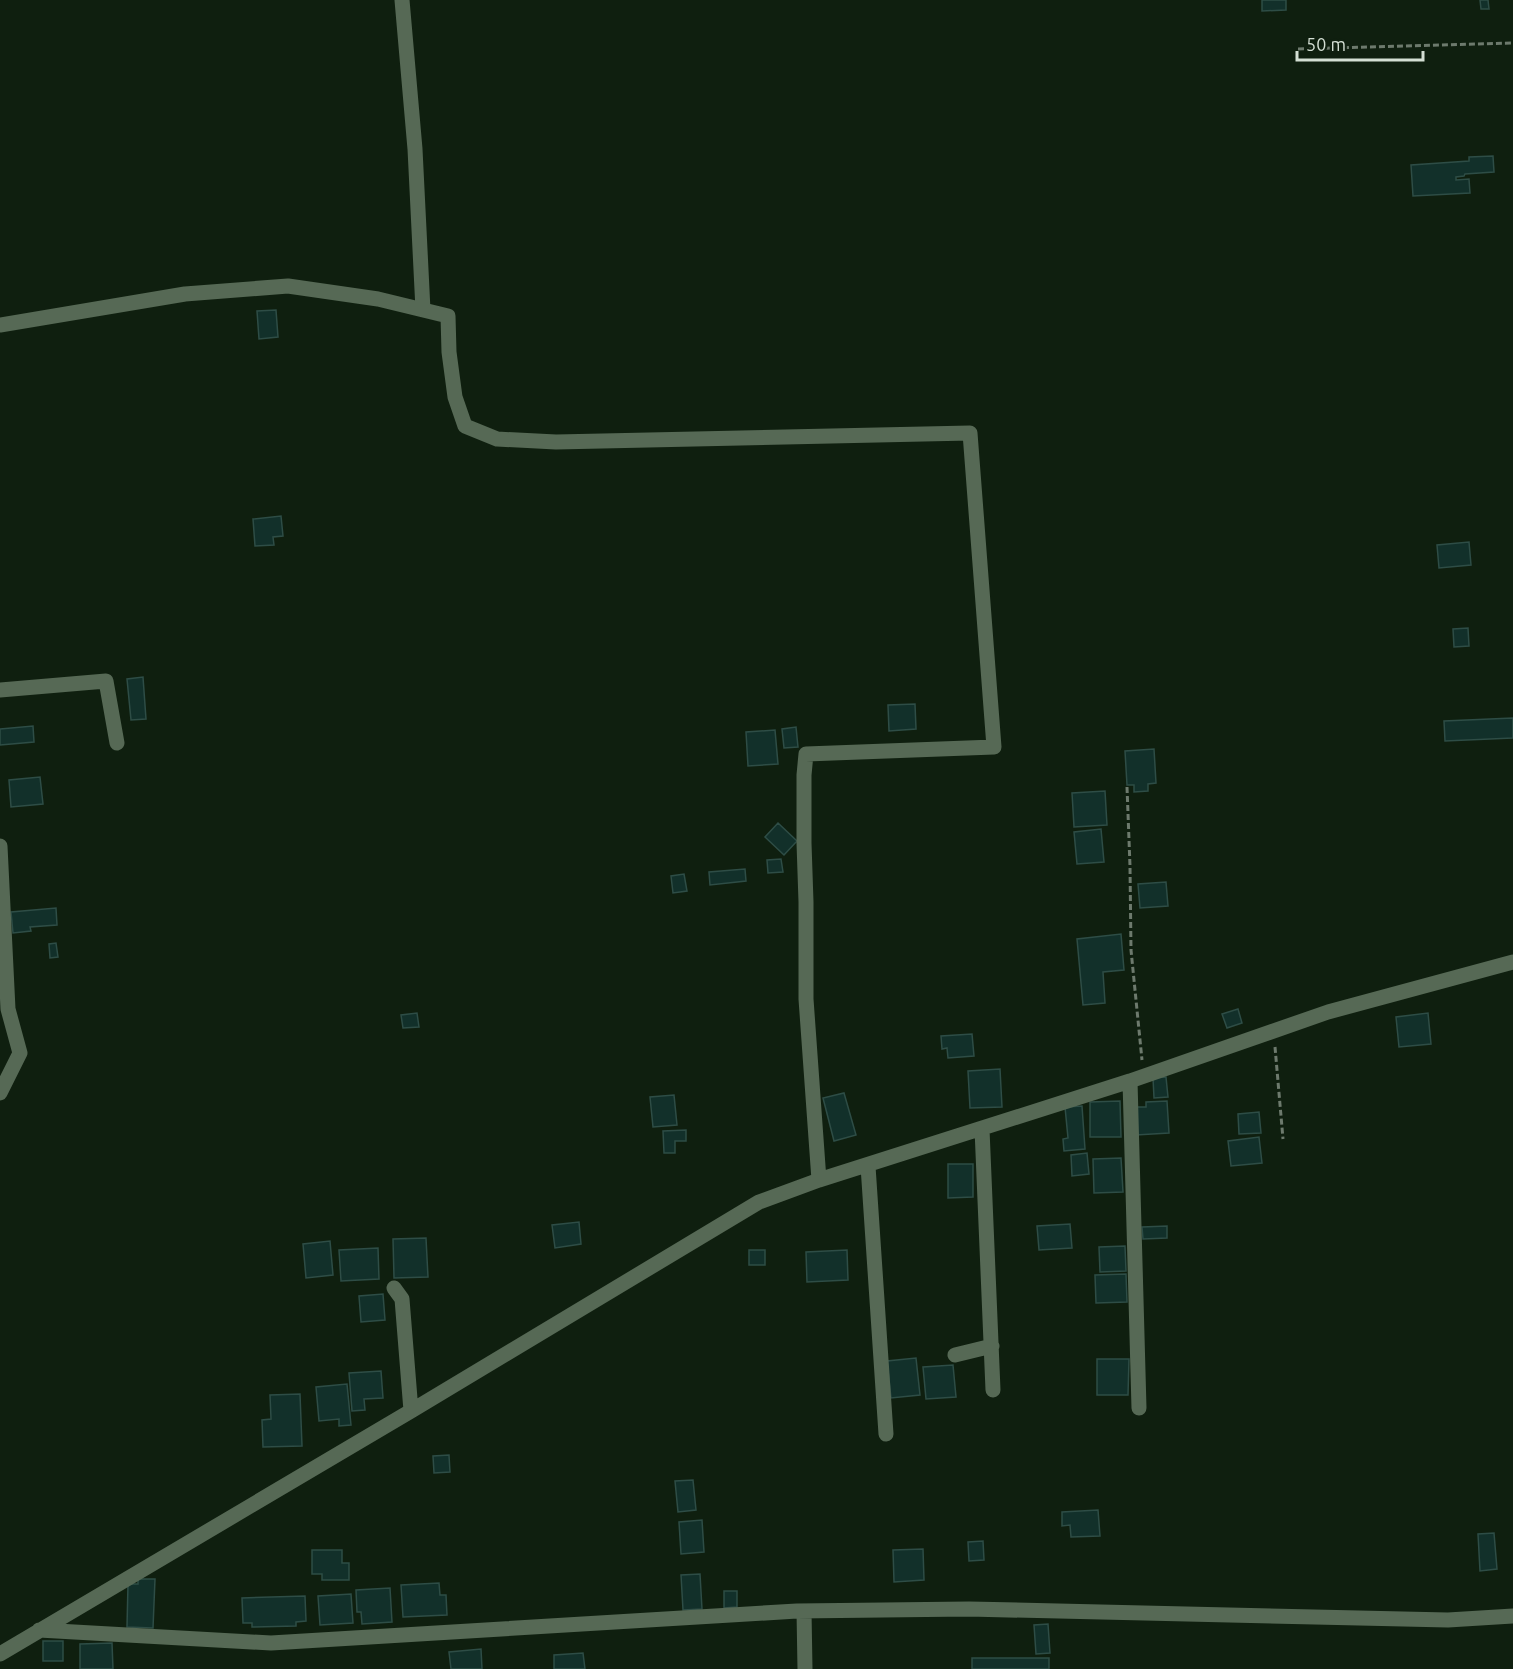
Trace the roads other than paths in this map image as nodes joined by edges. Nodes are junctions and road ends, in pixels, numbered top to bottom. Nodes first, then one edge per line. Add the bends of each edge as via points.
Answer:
1 (402, 0) edge
2 (423, 310) junction
3 (0, 325) edge
4 (0, 690) edge
5 (117, 743) dead end
6 (0, 846) edge
7 (1513, 962) edge
8 (1137, 1079) junction
9 (0, 1093) edge
10 (982, 1129) junction
11 (868, 1166) junction
12 (819, 1180) junction
13 (394, 1288) dead end
14 (992, 1346) junction
15 (955, 1355) dead end
16 (993, 1390) dead end
17 (1139, 1408) dead end
18 (411, 1411) junction
19 (886, 1434) dead end
20 (804, 1611) junction
21 (1513, 1616) edge
22 (39, 1630) junction
23 (0, 1654) edge
24 (805, 1669) edge

1 - 2 street
2 - 3 street via 288,286 184,294
2 - 12 street via 448,316 455,397 465,426 497,439 595,442 970,434 994,747 806,754 806,999
4 - 5 street via 106,681
6 - 9 street via 8,1009 20,1053
7 - 8 street via 1328,1012
8 - 10 street
8 - 17 street
10 - 11 street
10 - 14 street
11 - 12 street
11 - 19 street
12 - 18 street via 759,1202
13 - 18 street via 402,1299
14 - 15 street
14 - 16 street
18 - 22 street
20 - 21 street via 981,1610 1448,1620
20 - 22 street via 271,1643
20 - 24 street
22 - 23 street

